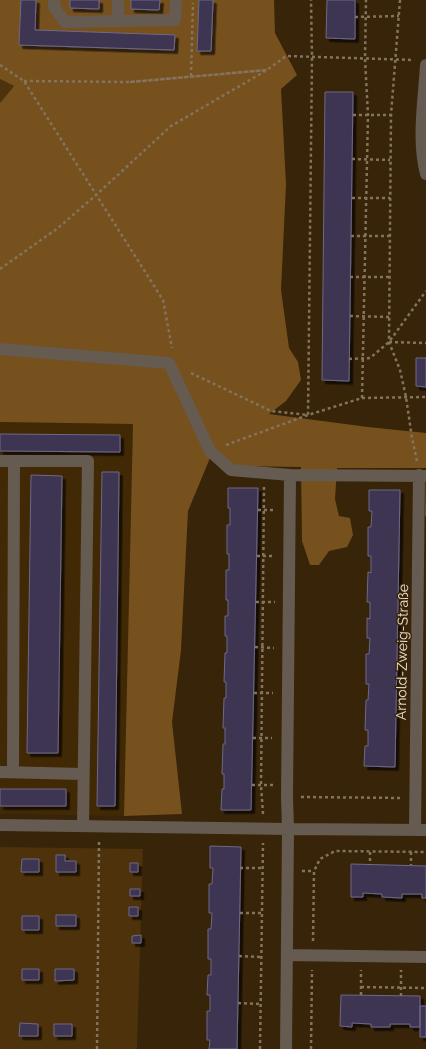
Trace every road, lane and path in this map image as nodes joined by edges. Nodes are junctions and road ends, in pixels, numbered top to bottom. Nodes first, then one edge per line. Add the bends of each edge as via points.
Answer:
1 (54, 0) edge
2 (118, 0) edge
3 (176, 0) edge
4 (193, 0) edge
5 (311, 0) edge
6 (366, 0) edge
7 (400, 0) edge
8 (399, 16) junction
9 (355, 17) dead end
10 (366, 17) junction
11 (118, 21) junction
12 (312, 57) junction
13 (365, 59) junction
14 (395, 60) junction
15 (422, 62) edge
16 (0, 65) edge
17 (267, 70) junction
18 (191, 76) junction
19 (24, 81) junction
20 (130, 82) junction
21 (391, 114) junction
22 (353, 115) dead end
23 (368, 115) junction
24 (352, 159) dead end
25 (367, 159) junction
26 (390, 160) junction
27 (426, 174) edge
28 (96, 195) junction
29 (352, 198) dead end
30 (366, 198) junction
31 (390, 198) junction
32 (351, 236) dead end
33 (366, 236) junction
34 (390, 236) junction
35 (0, 269) edge
36 (350, 277) dead end
37 (365, 277) junction
38 (389, 277) junction
39 (426, 291) edge
40 (350, 316) dead end
41 (364, 316) junction
42 (389, 317) junction
43 (389, 342) junction
44 (426, 343) edge
45 (0, 349) edge
46 (349, 359) dead end
47 (364, 359) junction
48 (169, 363) junction
49 (406, 397) junction
50 (426, 397) edge
51 (362, 398) junction
52 (308, 415) junction
53 (210, 451) junction
54 (0, 461) edge
55 (14, 461) junction
56 (264, 473) junction
57 (290, 475) junction
58 (422, 476) edge
59 (255, 647) dead end
60 (262, 648) junction
61 (288, 648) junction
62 (254, 693) dead end
63 (262, 693) junction
64 (288, 693) junction
65 (253, 738) dead end
66 (262, 738) junction
67 (288, 738) junction
68 (0, 772) edge
69 (13, 772) junction
70 (83, 774) junction
71 (252, 784) dead end
72 (261, 785) junction
73 (287, 791) junction
74 (415, 798) junction
75 (0, 825) edge
76 (83, 826) junction
77 (99, 826) junction
78 (263, 829) junction
79 (288, 829) junction
80 (420, 830) edge
81 (370, 852) junction
82 (411, 852) junction
83 (426, 852) edge
84 (370, 865) dead end
85 (411, 865) dead end
86 (240, 868) dead end
87 (263, 868) junction
88 (240, 913) dead end
89 (262, 913) junction
90 (287, 955) junction
91 (313, 955) junction
92 (239, 956) dead end
93 (261, 956) junction
94 (362, 956) junction
95 (401, 956) junction
96 (426, 957) edge
97 (361, 987) junction
98 (401, 988) junction
99 (426, 988) edge
100 (361, 995) dead end
101 (401, 996) dead end
102 (238, 1003) dead end
103 (261, 1004) junction
104 (97, 1049) edge
105 (260, 1049) edge
106 (286, 1049) edge
107 (311, 1049) edge

1 - 11 street via 54,7 65,22
2 - 11 street
3 - 11 street via 175,20
4 - 18 path
5 - 12 path
6 - 10 path
7 - 8 path
8 - 10 path
8 - 14 path
9 - 10 path
10 - 13 path
12 - 13 path
12 - 17 path via 286,56
12 - 52 path
13 - 14 path
13 - 23 path
14 - 15 path
14 - 21 path
15 - 27 street via 421,136
16 - 19 path
17 - 18 path
17 - 20 path
17 - 28 path via 171,126
18 - 20 path
19 - 20 path
19 - 28 path
21 - 23 path
21 - 26 path
22 - 23 path
23 - 25 path
24 - 25 path
25 - 26 path
25 - 30 path
26 - 31 path
28 - 35 path via 58,228
28 - 48 path via 163,300 172,351
29 - 30 path
30 - 31 path
30 - 33 path
31 - 34 path
32 - 33 path
33 - 34 path
33 - 37 path
34 - 38 path
36 - 37 path
37 - 38 path
37 - 41 path
38 - 42 path
39 - 43 path
40 - 41 path
41 - 42 path
41 - 47 path
42 - 43 path
43 - 44 path
43 - 47 path via 370,358
43 - 49 path via 400,370
45 - 48 street
46 - 47 path
47 - 51 path
48 - 52 path via 271,411
48 - 53 street
49 - 50 path
49 - 51 path
49 - 58 path via 418,469
51 - 52 path
52 - 53 path
53 - 56 street via 231,470
54 - 55 street
55 - 69 street
55 - 70 street via 88,461
56 - 57 street
56 - 60 path
57 - 58 street
57 - 61 street
58 - 74 street, Arnold-Zweig-Straße
59 - 60 path
60 - 61 path
60 - 63 path
61 - 64 street
62 - 63 path
63 - 64 path
63 - 66 path
64 - 67 street
65 - 66 path
66 - 67 path
66 - 72 path
67 - 73 street
68 - 69 street
69 - 70 street
70 - 76 street
71 - 72 path
72 - 73 path
72 - 78 path
73 - 74 path
73 - 79 street
74 - 80 street, Arnold-Zweig-Straße
75 - 76 street, Arnold-Zweig-Straße
76 - 77 street, Arnold-Zweig-Straße
77 - 78 street, Arnold-Zweig-Straße
77 - 104 path
78 - 79 street, Arnold-Zweig-Straße
78 - 87 path
79 - 80 street, Arnold-Zweig-Straße
79 - 90 street
81 - 82 path
81 - 84 path
81 - 91 path via 335,851 320,859 314,871
82 - 83 path
82 - 85 path
86 - 87 path
87 - 89 path
88 - 89 path
89 - 93 path
90 - 91 street
90 - 106 street
91 - 94 street
91 - 107 path
92 - 93 path
93 - 103 path
94 - 95 street
94 - 97 path
95 - 96 street
95 - 98 path
97 - 98 path
97 - 100 path
98 - 99 path
98 - 101 path
102 - 103 path
103 - 105 path

